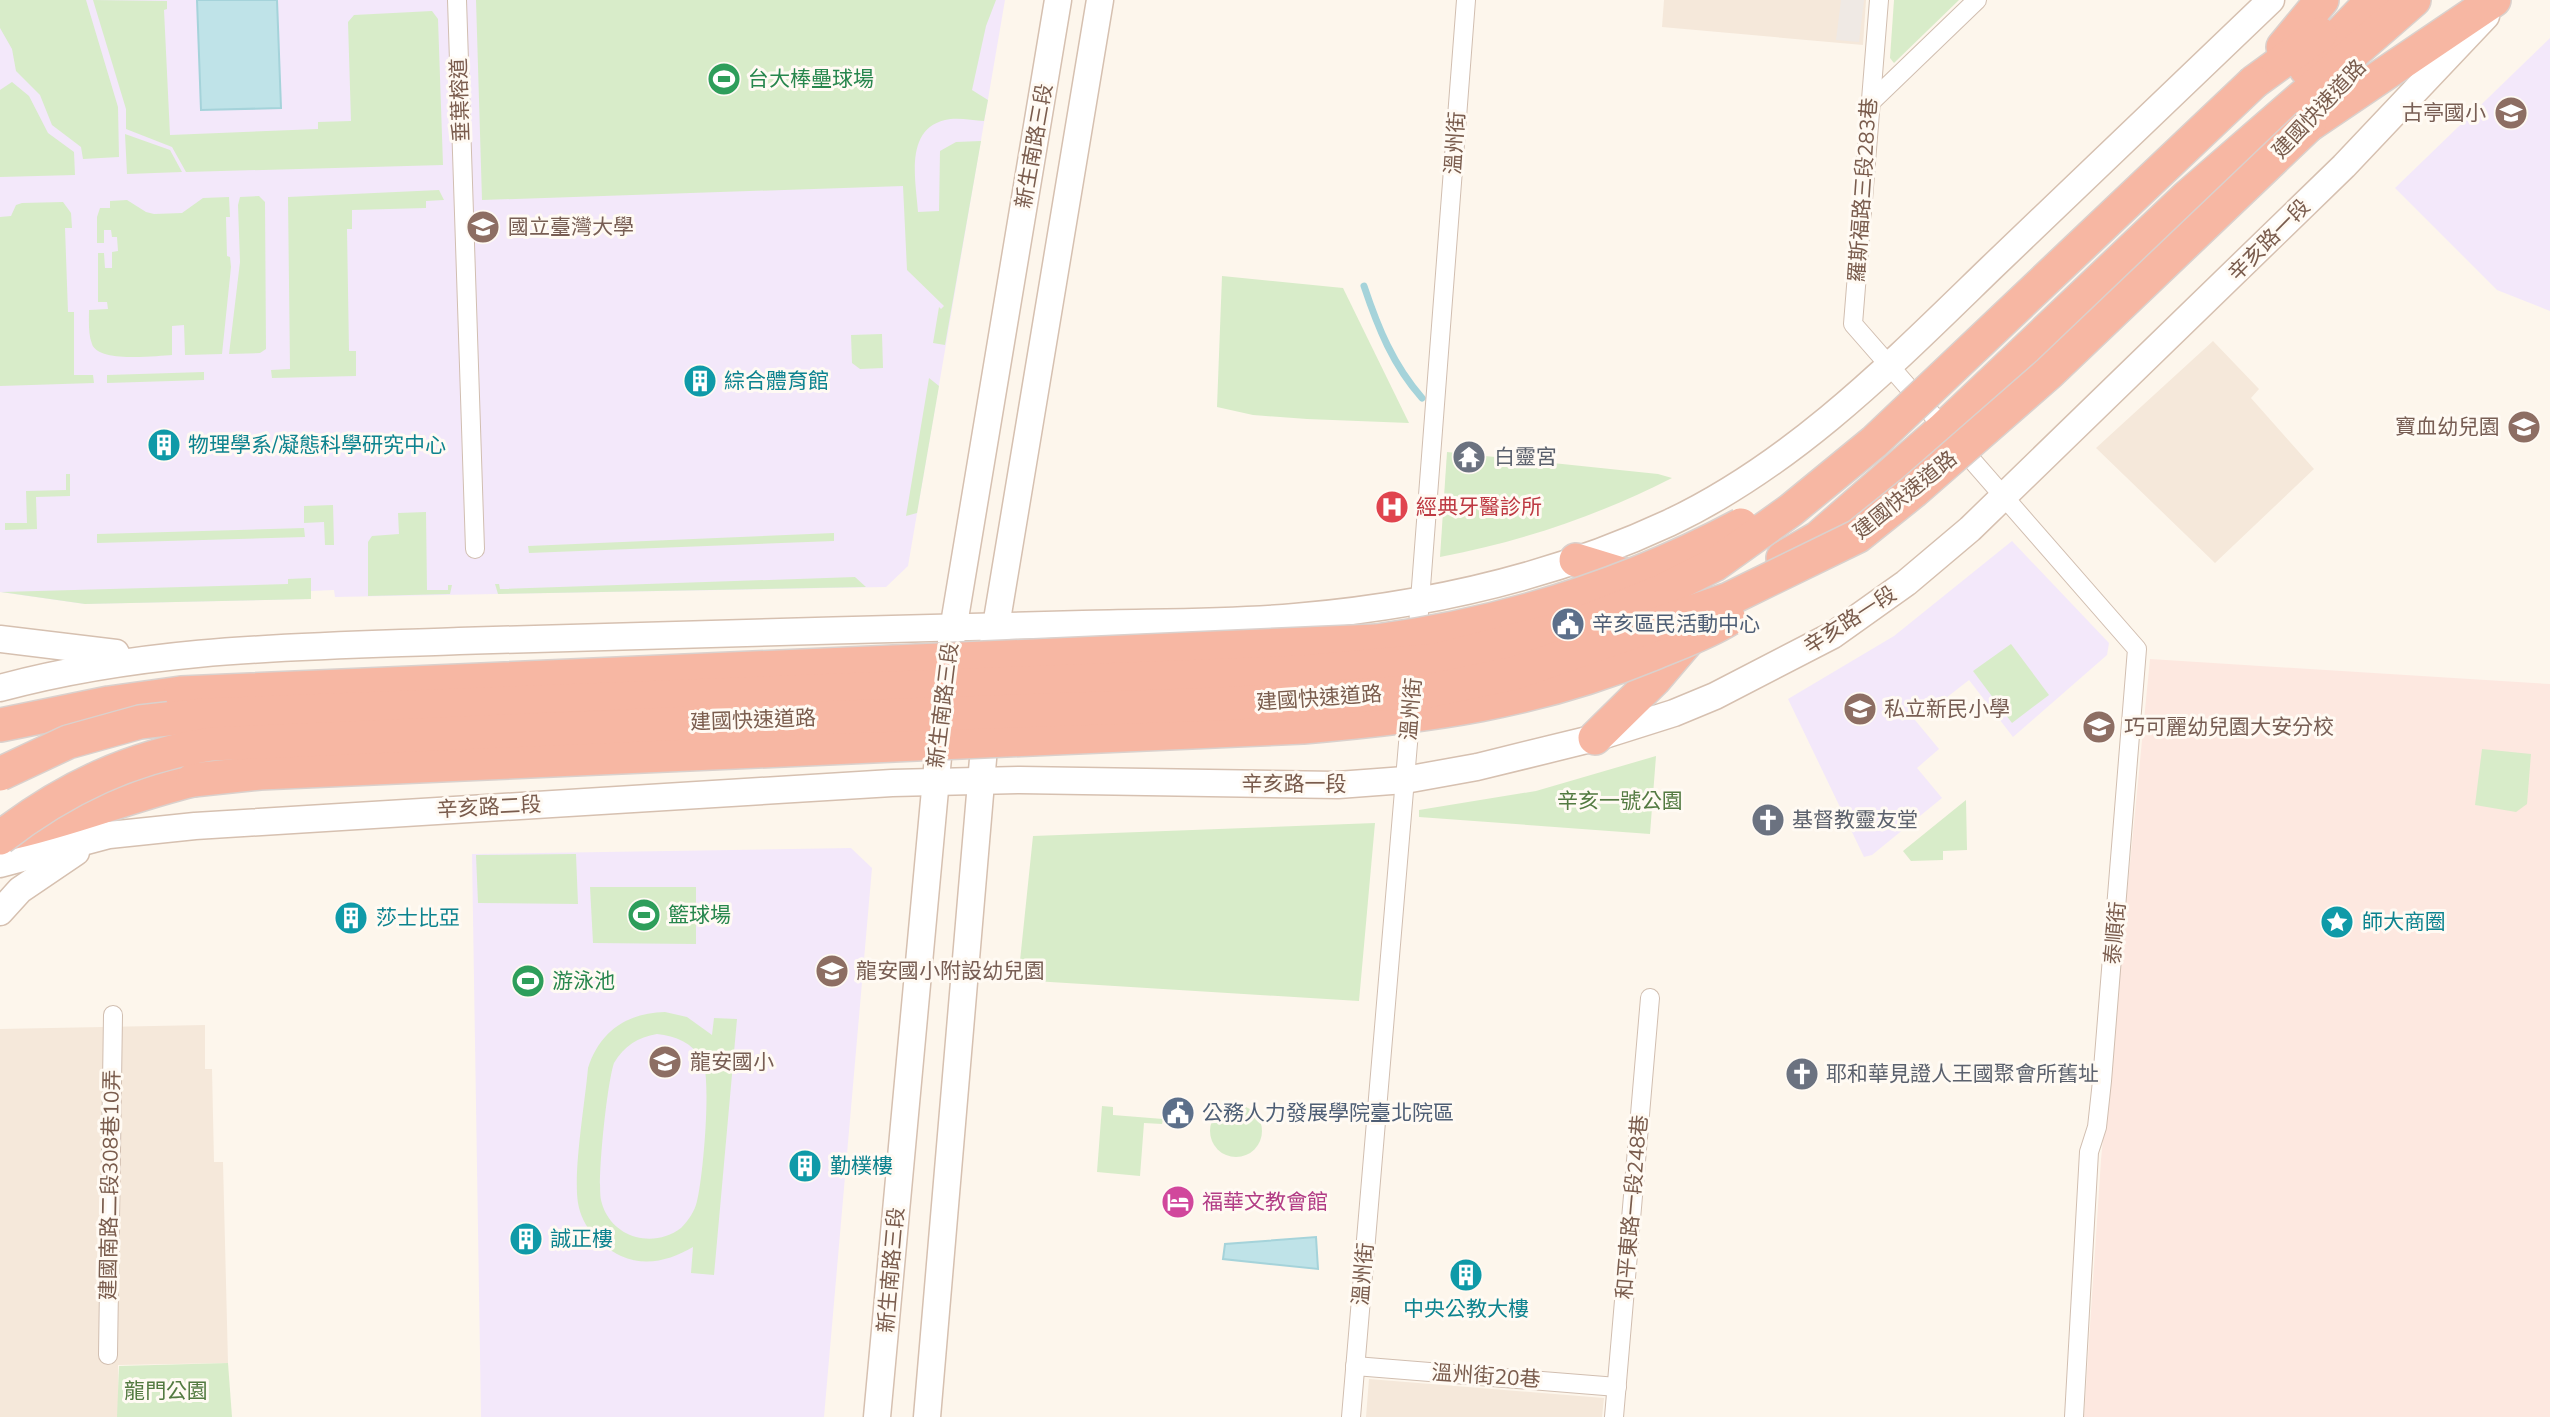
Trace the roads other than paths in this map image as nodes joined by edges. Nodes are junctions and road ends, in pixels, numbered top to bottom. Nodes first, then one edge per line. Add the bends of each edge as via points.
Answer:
1 (457, 0) edge
2 (1058, 0) edge
3 (1100, 0) edge
4 (1466, 0) edge
5 (1879, 0) edge
6 (1977, 0) edge
7 (2271, 0) edge
8 (2322, 0) edge
9 (2360, 0) edge
10 (2372, 0) edge
11 (2416, 0) edge
12 (2494, 0) edge
13 (2501, 0) edge
14 (2254, 82) junction
15 (1870, 103) junction
16 (2309, 125) junction
17 (2187, 197) junction
18 (1889, 367) junction
19 (1943, 429) junction
20 (1874, 442) junction
21 (2002, 498) junction
22 (1858, 536) junction
23 (475, 549) dead end
24 (1576, 560) junction
25 (1420, 602) junction
26 (994, 626) junction
27 (953, 627) junction
28 (0, 639) edge
29 (159, 656) junction
30 (0, 688) edge
31 (0, 725) edge
32 (1595, 738) junction
33 (0, 774) edge
34 (981, 780) junction
35 (1405, 780) junction
36 (934, 781) junction
37 (109, 835) junction
38 (0, 837) edge
39 (0, 864) edge
40 (0, 912) edge
41 (1650, 998) dead end
42 (113, 1015) dead end
43 (108, 1355) dead end
44 (1355, 1366) junction
45 (1617, 1387) junction
46 (877, 1417) edge
47 (927, 1417) edge
48 (1351, 1417) edge
49 (1614, 1417) edge
50 (2074, 1417) edge

1 - 23 street, 垂葉榕道
2 - 27 main road, 新生南路三段
3 - 26 main road, 新生南路三段
4 - 25 street, 溫州街
5 - 15 street, 羅斯福路三段283巷
6 - 15 street
7 - 18 main road
8 - 14 highway
9 - 14 highway, 建國快速道路
10 - 17 highway
11 - 16 highway, 建國快速道路
11 - 17 highway
12 - 16 highway
13 - 21 main road, 辛亥路一段 via 2344,166
14 - 20 highway, 建國快速道路, bridge
15 - 18 street, 羅斯福路三段283巷 via 1853,324
16 - 22 highway, 建國快速道路, bridge via 2049,373
17 - 19 highway
18 - 19 street, 羅斯福路三段283巷
18 - 24 main road via 1755,472 1672,522
19 - 21 street, 泰順街
19 - 24 highway via 1808,526 1744,561 1683,575 1635,578
19 - 32 highway via 1818,538 1752,576 1724,600
20 - 31 highway, bridge via 1786,500 1689,551 1602,589 1436,633 1296,646 181,693
20 - 33 highway, 建國快速道路, bridge via 1791,510 1714,565 1676,584 1579,624 1436,660 1302,673 202,715 140,722 68,742
21 - 32 main road, 辛亥路一段 via 1906,583 1833,635 1715,696
21 - 50 street, 泰順街 via 2137,649 2102,1081 2089,1152
22 - 38 highway, bridge via 1713,629 1621,667 1519,699 1438,714 1303,727 260,773 193,780 143,792
22 - 38 highway, 建國快速道路, bridge via 1729,599 1639,633 1515,673 1428,691 1219,704 211,744 175,750 98,775
24 - 25 main road via 1473,592
25 - 26 main road via 1292,618
25 - 35 street, 溫州街
26 - 27 main road
26 - 34 main road, 新生南路三段
27 - 29 main road via 653,634
27 - 36 main road, 新生南路三段
28 - 29 main road via 85,652
29 - 30 main road
32 - 35 main road, 辛亥路一段
34 - 35 main road, 辛亥路一段 via 1338,785
34 - 36 main road, 辛亥路二段
34 - 47 main road, 新生南路三段
35 - 44 street, 溫州街
36 - 37 main road, 辛亥路二段 via 431,810
36 - 46 main road, 新生南路三段
37 - 39 main road, 辛亥路二段
37 - 40 main road via 62,859 20,890
41 - 45 street, 和平東路一段248巷
42 - 43 street, 建國南路二段308巷10弄
44 - 45 street, 溫州街20巷
44 - 48 street, 溫州街
45 - 49 street, 和平東路一段248巷

